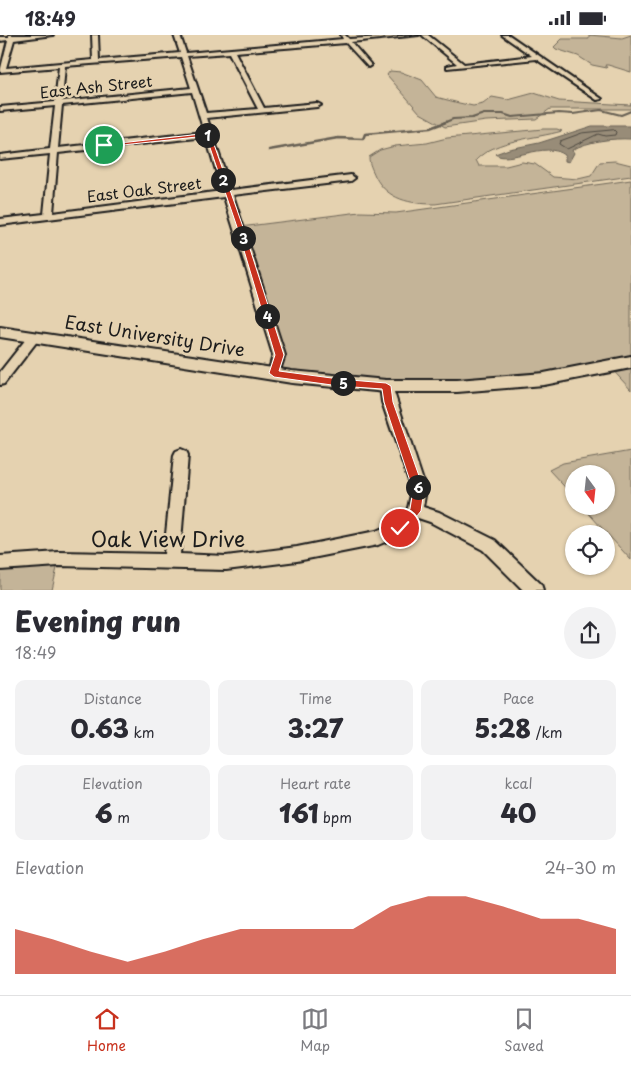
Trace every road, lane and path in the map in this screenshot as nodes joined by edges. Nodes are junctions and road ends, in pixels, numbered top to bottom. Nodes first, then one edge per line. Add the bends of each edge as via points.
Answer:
1 (50, 35) edge
2 (95, 35) edge
3 (177, 35) edge
4 (416, 35) edge
5 (425, 35) edge
6 (505, 35) edge
7 (11, 37) edge
8 (344, 38) edge
9 (0, 39) edge
10 (231, 51) junction
11 (183, 55) junction
12 (539, 57) junction
13 (96, 62) junction
14 (461, 64) junction
15 (62, 65) junction
16 (368, 65) dead end
17 (450, 67) dead end
18 (1, 70) edge
19 (195, 90) junction
20 (599, 99) dead end
21 (57, 103) junction
22 (317, 105) dead end
23 (0, 109) edge
24 (262, 110) junction
25 (202, 116) junction
26 (208, 134) junction
27 (52, 151) junction
28 (0, 157) edge
29 (351, 178) dead end
30 (227, 192) junction
31 (48, 215) junction
32 (0, 222) edge
33 (0, 332) edge
34 (34, 337) junction
35 (631, 362) edge
36 (274, 373) junction
37 (0, 381) edge
38 (386, 386) junction
39 (181, 455) dead end
40 (415, 511) junction
41 (172, 562) junction
42 (0, 563) edge
43 (536, 590) edge

1 - 7 street
2 - 13 street
3 - 11 street
4 - 8 street
5 - 14 street
6 - 12 street
7 - 9 street
7 - 18 street
8 - 10 street
8 - 16 street
10 - 11 street
10 - 24 street
11 - 13 street
11 - 19 street
12 - 14 street
12 - 20 street
13 - 15 street
14 - 17 street
15 - 18 street
15 - 21 street
19 - 21 street, East Ash Street
19 - 25 street
21 - 23 street, East Ash Street
21 - 27 street
22 - 24 street
24 - 25 street
25 - 26 street
26 - 27 street
26 - 30 street
27 - 28 street
27 - 31 street
29 - 30 street, East Oak Street
30 - 31 street, East Oak Street
30 - 36 street via 279,355
31 - 32 street, East Oak Street
33 - 34 main road, East University Drive
34 - 36 main road, East University Drive
34 - 37 street
35 - 38 main road, East University Drive via 544,379 457,386
36 - 38 main road, East University Drive
38 - 40 street via 419,490
39 - 41 street
40 - 41 street, Oak View Drive via 400,528 378,538 250,561
40 - 43 street via 489,545
41 - 42 street, Oak View Drive via 59,559

